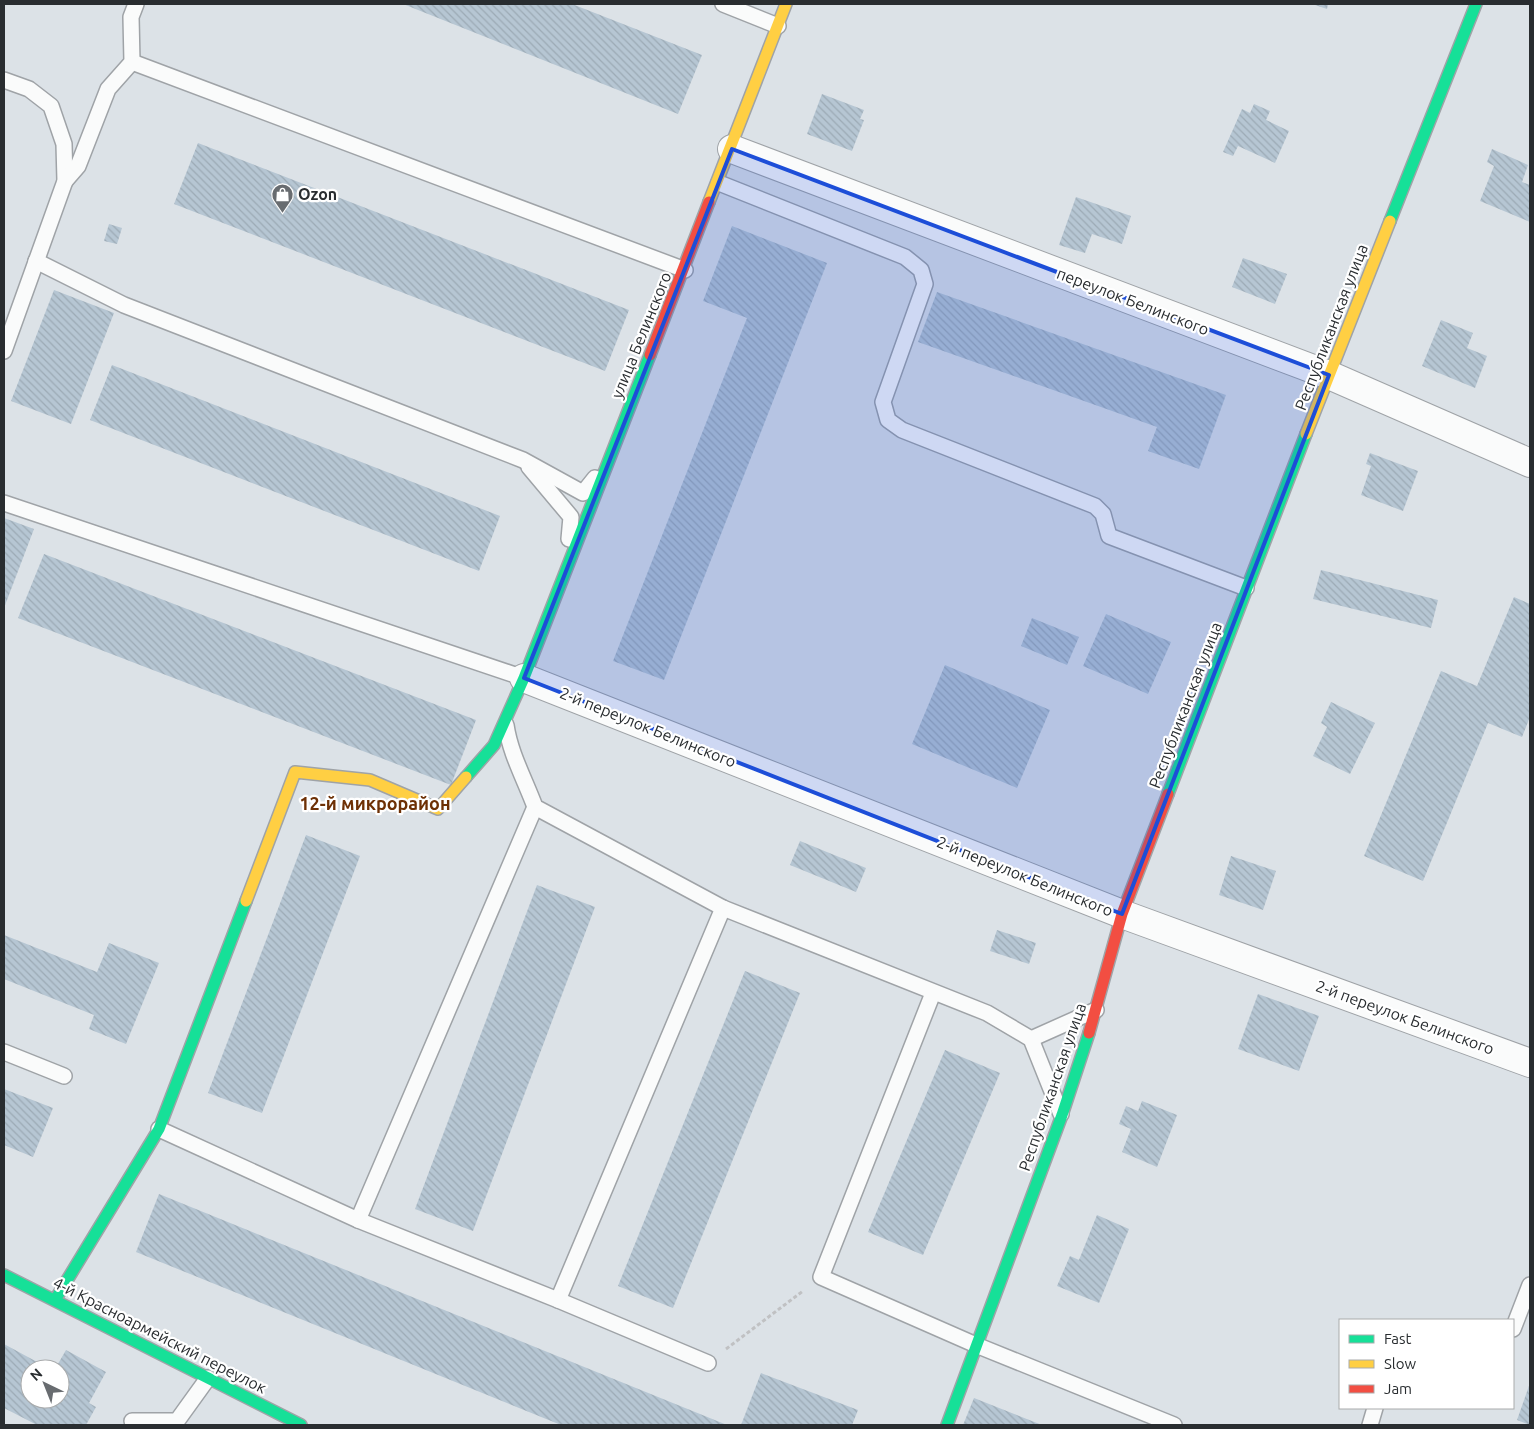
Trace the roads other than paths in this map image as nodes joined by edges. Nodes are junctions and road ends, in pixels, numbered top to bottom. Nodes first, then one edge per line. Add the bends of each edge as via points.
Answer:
1 (136, 4) edge
2 (723, 4) edge
3 (786, 4) edge
4 (1476, 4) edge
5 (778, 26) junction
6 (132, 62) junction
7 (4, 80) edge
8 (732, 149) junction
9 (65, 180) junction
10 (718, 183) junction
11 (36, 261) junction
12 (685, 270) junction
13 (4, 351) edge
14 (1329, 375) junction
15 (523, 460) junction
16 (609, 461) junction
17 (1530, 463) edge
18 (4, 503) edge
19 (566, 570) junction
20 (1246, 588) junction
21 (524, 678) junction
22 (505, 721) junction
23 (535, 807) junction
24 (723, 908) junction
25 (1122, 914) junction
26 (933, 993) junction
27 (1096, 1010) junction
28 (1031, 1039) junction
29 (4, 1052) edge
30 (1530, 1063) edge
31 (64, 1076) dead end
32 (1062, 1115) junction
33 (159, 1129) junction
34 (358, 1220) junction
35 (4, 1275) edge
36 (1530, 1285) edge
37 (55, 1300) junction
38 (558, 1300) junction
39 (1514, 1326) edge
40 (976, 1345) junction
41 (708, 1364) road end
42 (208, 1378) junction
43 (1376, 1409) edge
44 (132, 1421) dead end
45 (301, 1425) edge
46 (947, 1425) edge
47 (1174, 1425) edge
48 (1370, 1425) edge

1 - 6 lane via 131,17
2 - 5 lane
3 - 5 street, улица Белинского
4 - 14 street, Республиканская улица
5 - 8 street, улица Белинского
6 - 9 lane via 108,89 78,166
6 - 12 lane
7 - 9 lane via 29,90 51,106 64,144
8 - 10 street, улица Белинского
8 - 14 street, переулок Белинского
9 - 11 lane
10 - 12 street, улица Белинского
10 - 20 lane via 905,257 921,270 925,284 883,402 888,420 902,430 1094,506 1102,514 1109,536
11 - 13 lane
11 - 15 lane via 124,305
12 - 16 street, улица Белинского
14 - 17 street, переулок Белинского
14 - 20 street, Республиканская улица
15 - 16 lane via 583,493
15 - 19 lane via 571,517
16 - 19 street, улица Белинского
18 - 21 lane
19 - 21 street, улица Белинского
20 - 25 street, Республиканская улица
21 - 22 street, улица Белинского
21 - 25 street, 2-й переулок Белинского
22 - 23 lane via 508,744
22 - 33 street, улица Белинского via 494,745 438,809 370,780 296,772
23 - 24 lane
23 - 34 lane
24 - 26 lane
24 - 38 lane
25 - 27 street, Республиканская улица
25 - 30 street, 2-й переулок Белинского
26 - 28 lane via 987,1013
26 - 40 lane via 821,1277
27 - 28 lane
27 - 32 street, Республиканская улица
28 - 32 lane
29 - 31 lane
32 - 40 street, Республиканская улица
33 - 34 lane
33 - 37 street
34 - 38 lane
35 - 37 street, 4-й Красноармейский переулок
36 - 39 lane
37 - 42 street, 4-й Красноармейский переулок
38 - 41 lane
40 - 46 street, Республиканская улица
40 - 47 lane
42 - 44 lane via 178,1421
42 - 45 street, 4-й Красноармейский переулок
43 - 48 lane

